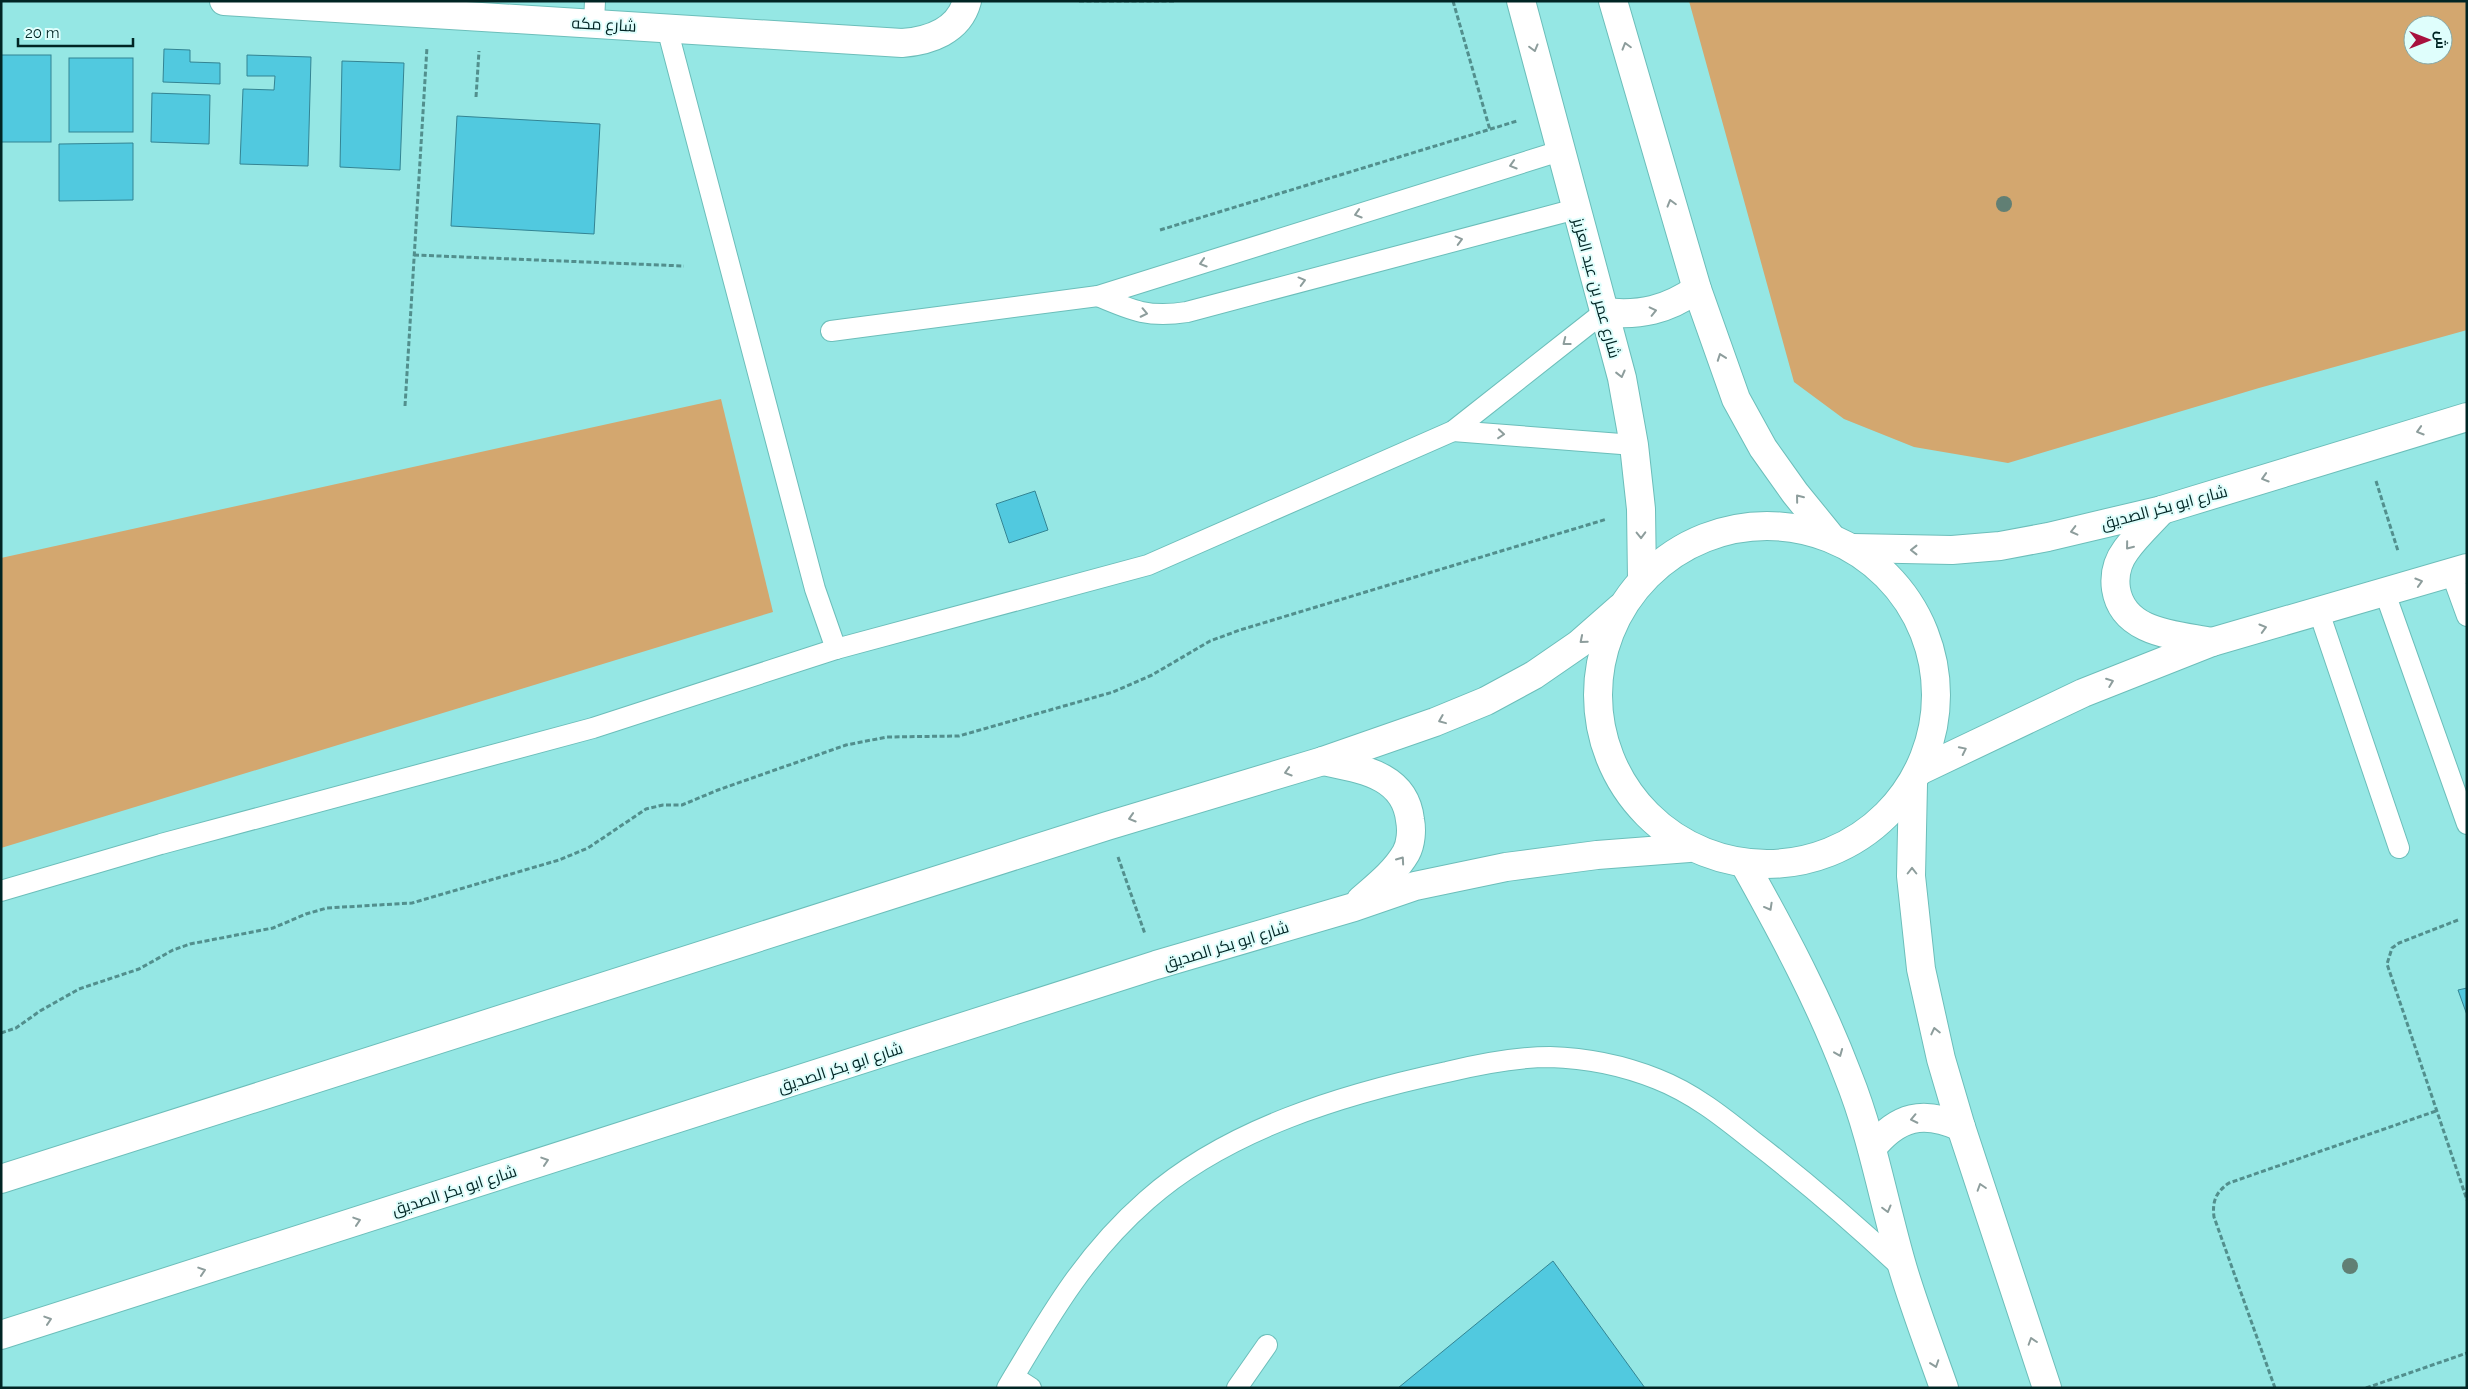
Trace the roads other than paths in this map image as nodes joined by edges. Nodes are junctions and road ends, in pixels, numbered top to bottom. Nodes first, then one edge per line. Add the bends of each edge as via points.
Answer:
1 (224, 1) edge
2 (967, 1) edge
3 (1521, 1) edge
4 (1613, 1) edge
5 (594, 12) edge
6 (667, 28) junction
7 (1560, 151) junction
8 (1576, 209) junction
9 (1697, 289) junction
10 (1098, 296) junction
11 (1604, 312) junction
12 (831, 331) dead end
13 (2467, 417) edge
14 (1452, 430) junction
15 (1634, 445) junction
16 (2162, 510) junction
17 (1841, 542) junction
18 (2459, 570) edge
19 (1642, 579) junction
20 (2397, 589) junction
21 (1620, 608) junction
22 (2319, 612) junction
23 (2467, 616) edge
24 (2212, 642) junction
25 (836, 649) junction
26 (1323, 761) junction
27 (1916, 778) junction
28 (2467, 824) edge
29 (1689, 848) junction
30 (2399, 848) dead end
31 (1745, 865) junction
32 (1, 891) edge
33 (1354, 906) junction
34 (1961, 1127) junction
35 (1872, 1148) junction
36 (1, 1179) edge
37 (1903, 1269) junction
38 (1, 1335) edge
39 (1267, 1345) dead end
40 (1010, 1382) edge
41 (1031, 1388) edge
42 (1237, 1388) edge
43 (1944, 1388) edge
44 (2047, 1388) edge

1 - 5 main road, شارع مكه via 481,17
2 - 6 main road, شارع مكه via 958,18 942,34 922,41 879,42
3 -> 7 main road, شارع عمر بن عبد العزيز
9 -> 4 main road
5 - 6 main road, شارع مكه
6 - 25 lane via 815,589
7 - 8 main road, شارع عمر بن عبد العزيز
7 -> 10 lane
10 -> 8 lane via 1148,314 1187,312
8 - 11 main road, شارع عمر بن عبد العزيز
11 -> 9 main road via 1634,314 1663,309
17 -> 9 main road via 1789,486 1763,448 1736,399
10 - 12 lane
11 -> 14 lane
11 -> 15 main road, شارع عمر بن عبد العزيز via 1622,378
13 -> 16 main road, شارع ابو بكر الصديق
14 -> 15 lane
14 - 25 lane via 1148,565
15 -> 19 main road, شارع عمر بن عبد العزيز via 1641,509
16 -> 17 main road, شارع ابو بكر الصديق via 2000,546 1952,550
16 -> 24 main road via 2126,550 2118,564 2114,581 2117,597 2125,612 2138,624
17 - 19 main road, شارع ابو بكر الصديق via 1763,524 1697,539
17 - 27 main road via 1893,580 1921,622 1936,672 1935,723
20 -> 18 main road
18 - 23 lane
19 - 21 main road, شارع ابو بكر الصديق
20 - 22 main road
20 - 28 lane
21 -> 26 main road via 1579,644 1534,675 1486,701
21 - 29 main road via 1598,674 1603,743 1635,804
24 -> 22 main road
22 - 30 lane
27 -> 24 main road via 2083,693
25 - 32 lane via 593,728 162,844
33 -> 26 main road via 1395,869 1407,852 1412,830 1409,809 1399,791 1383,777 1364,769
26 -> 36 main road via 1107,826
27 - 31 main road via 1868,832 1809,861
34 -> 27 main road via 1941,1059 1921,969 1911,876
29 - 31 main road
29 - 33 main road, شارع ابو بكر الصديق via 1597,855 1506,867 1415,886
31 -> 35 main road via 1819,1004 1849,1077
38 -> 33 main road, شارع ابو بكر الصديق via 1156,966
34 -> 35 main road via 1929,1117 1912,1118 1882,1134
44 -> 34 main road
35 -> 37 main road
37 - 40 lane via 1860,1228 1769,1153 1692,1096 1658,1079 1603,1063 1547,1057 1510,1060 1372,1090 1276,1122 1231,1142 1188,1168 1148,1198 1079,1271
37 -> 43 main road
39 - 42 lane
40 - 41 lane

